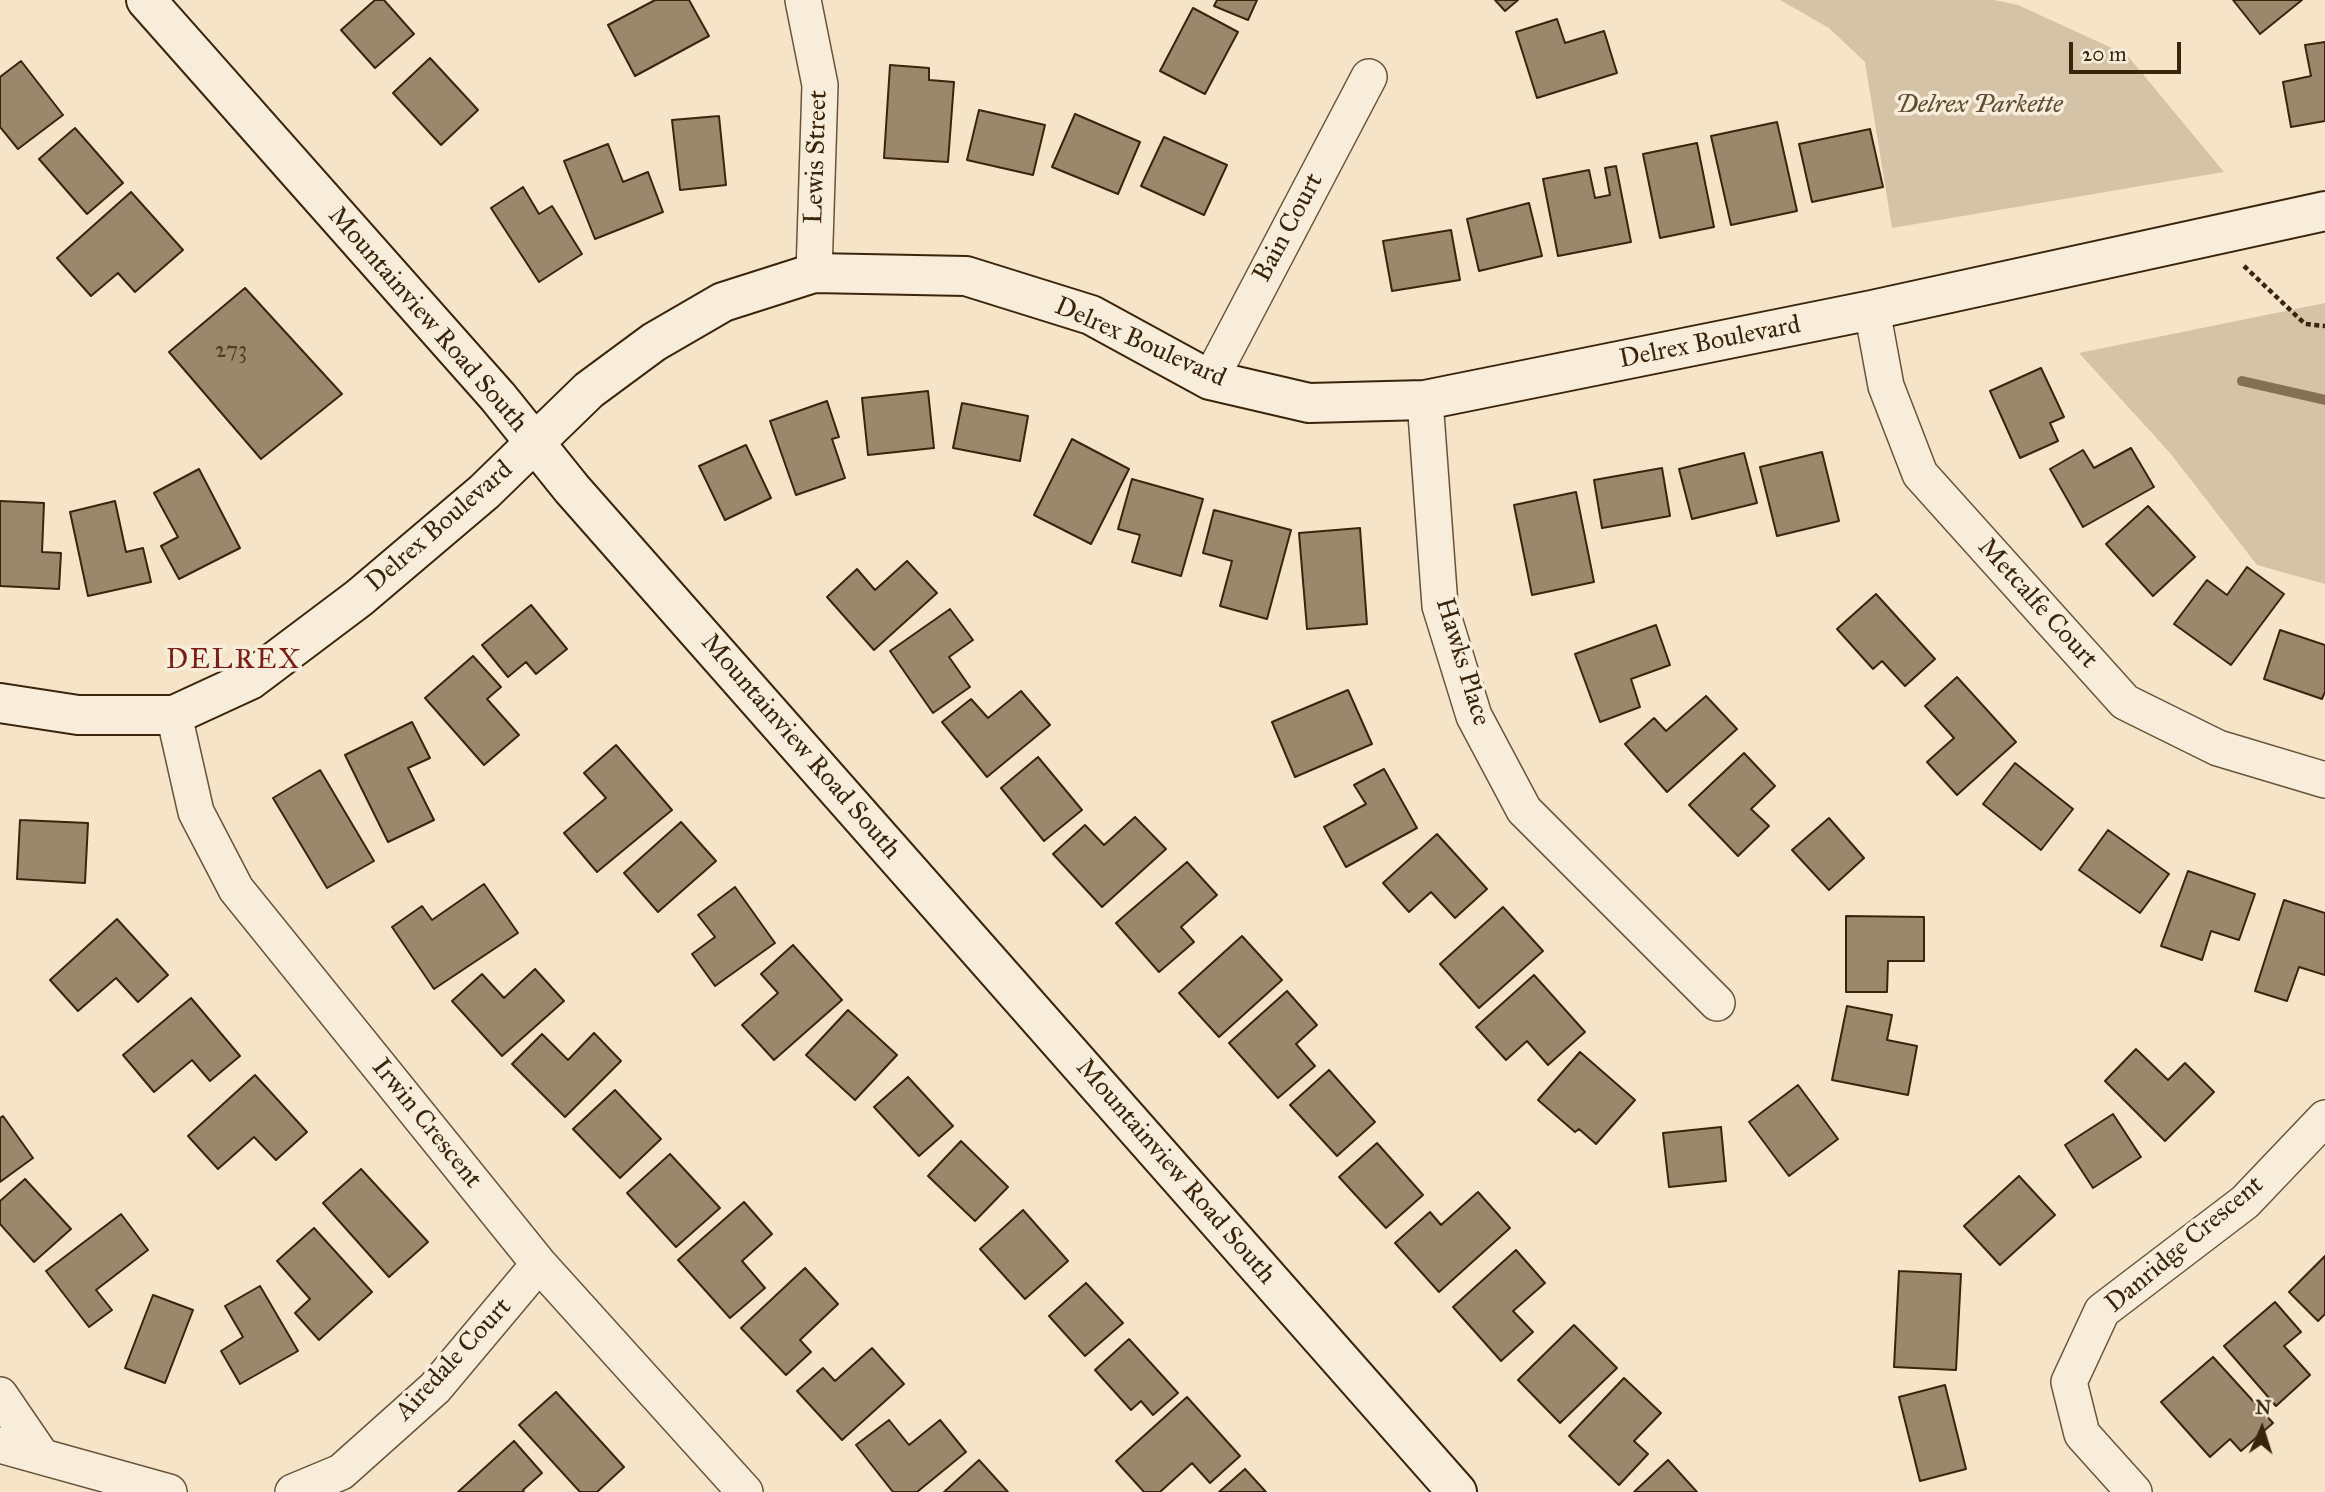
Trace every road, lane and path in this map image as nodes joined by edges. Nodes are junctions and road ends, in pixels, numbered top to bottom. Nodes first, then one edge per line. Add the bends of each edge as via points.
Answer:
1 (146, 0) edge
2 (803, 0) edge
3 (1369, 77) dead end
4 (2325, 211) edge
5 (2212, 236) junction
6 (814, 273) junction
7 (1872, 310) junction
8 (2325, 326) edge
9 (1210, 380) junction
10 (1425, 400) junction
11 (535, 443) junction
12 (0, 703) edge
13 (174, 715) junction
14 (2325, 780) edge
15 (1717, 1003) dead end
16 (2325, 1118) edge
17 (539, 1265) junction
18 (0, 1395) edge
19 (0, 1445) edge
20 (41, 1455) junction
21 (169, 1492) edge
22 (293, 1492) edge
23 (745, 1492) edge
24 (1457, 1492) edge
25 (2134, 1492) edge

1 - 11 street, Mountainview Road South
2 - 6 street, Lewis Street via 820,85
3 - 9 street, Bain Court
4 - 5 street, Delrex Boulevard
5 - 7 street, Delrex Boulevard
5 - 8 path via 2305,324
6 - 9 street, Delrex Boulevard via 966,276 1091,316
6 - 11 street, Delrex Boulevard via 723,302 654,342 589,390
7 - 10 street, Delrex Boulevard
7 - 14 street, Metcalfe Court via 1885,386 1920,474 2125,702 2218,748
9 - 10 street, Delrex Boulevard via 1309,403
10 - 15 street, Hawks Place via 1440,606 1474,716 1524,810
11 - 13 street, Delrex Boulevard via 359,598 250,680
11 - 24 street, Mountainview Road South
12 - 13 street, Delrex Boulevard via 78,715
13 - 17 street, Irwin Crescent via 196,812 236,888
16 - 25 street, Danridge Crescent via 2245,1202 2102,1311 2069,1382 2082,1434
17 - 22 street, Airedale Court via 435,1388 341,1472
17 - 23 street, Irwin Crescent
18 - 20 street
19 - 20 street
20 - 21 street

